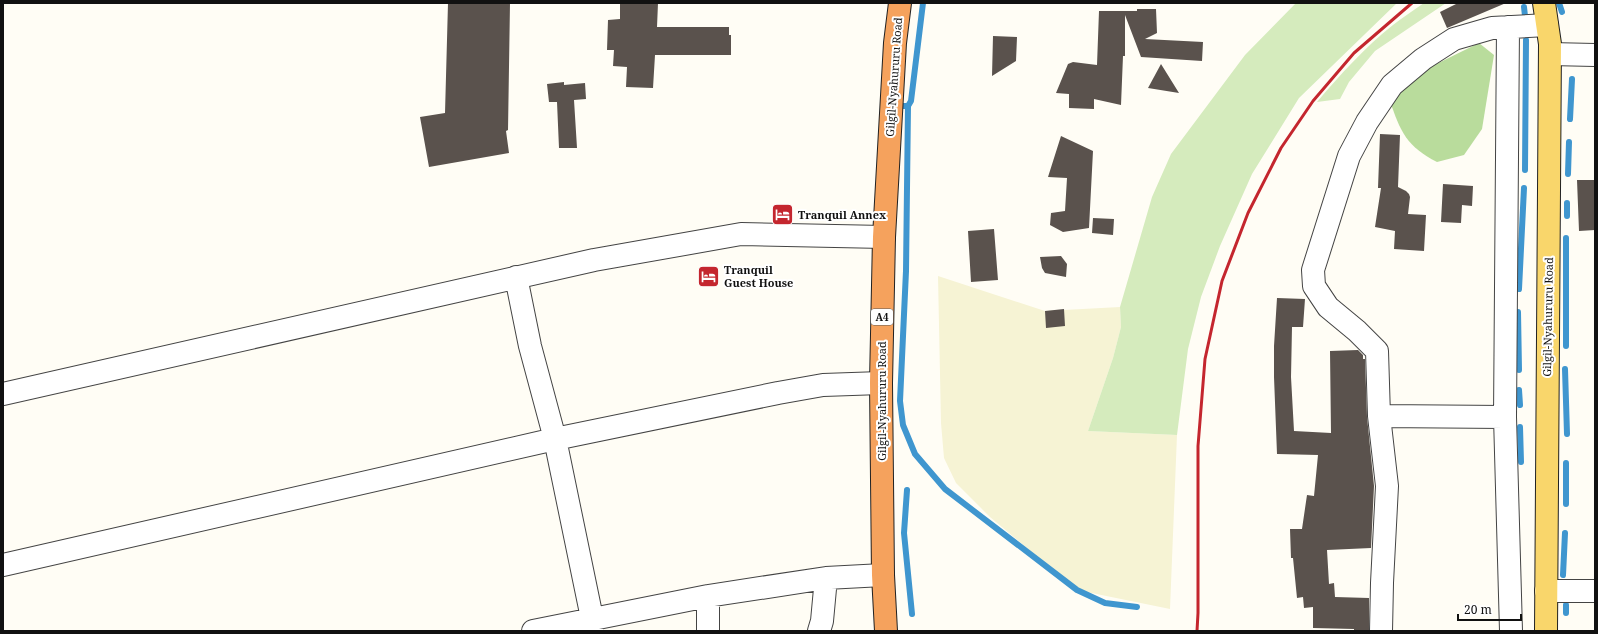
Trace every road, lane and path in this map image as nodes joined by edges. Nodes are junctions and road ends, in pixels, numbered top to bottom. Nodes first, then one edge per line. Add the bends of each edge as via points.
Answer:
1 (900, 3) edge
2 (1544, 3) edge
3 (1547, 25) junction
4 (1508, 27) junction
5 (1550, 54) junction
6 (1595, 55) edge
7 (884, 237) junction
8 (516, 277) junction
9 (881, 383) junction
10 (3, 394) edge
11 (1379, 416) junction
12 (1505, 417) junction
13 (555, 439) junction
14 (3, 565) edge
15 (883, 575) junction
16 (826, 578) junction
17 (1546, 591) junction
18 (1595, 591) edge
19 (708, 596) junction
20 (592, 625) edge
21 (888, 629) edge
22 (533, 631) edge
23 (708, 631) edge
24 (819, 631) edge
25 (1382, 631) edge
26 (1511, 631) edge
27 (1546, 631) edge

1 - 7 highway, Gilgil-Nyahururu Road / A4 via 894,58
2 - 3 main road, Gilgil-Nyahururu Road
3 - 4 street
3 - 5 main road, Gilgil-Nyahururu Road
4 - 11 street via 1492,28 1454,39 1423,59 1392,85 1367,122 1349,156 1313,270 1314,286 1328,307 1357,330 1377,351
4 - 12 street
5 - 6 street
5 - 17 main road, Gilgil-Nyahururu Road
7 - 8 street via 741,234 594,260
7 - 9 highway, Gilgil-Nyahururu Road / A4
8 - 10 street
8 - 13 street via 530,346
9 - 13 street via 823,384
9 - 15 highway, Gilgil-Nyahururu Road / A4
11 - 12 street
11 - 25 street via 1387,486
12 - 26 street
13 - 14 street
13 - 20 street
15 - 16 street
15 - 21 highway, Gilgil-Nyahururu Road / A4
16 - 19 street
16 - 24 street
17 - 18 street
17 - 27 main road, Gilgil-Nyahururu Road
19 - 20 street
19 - 23 street
20 - 22 street

